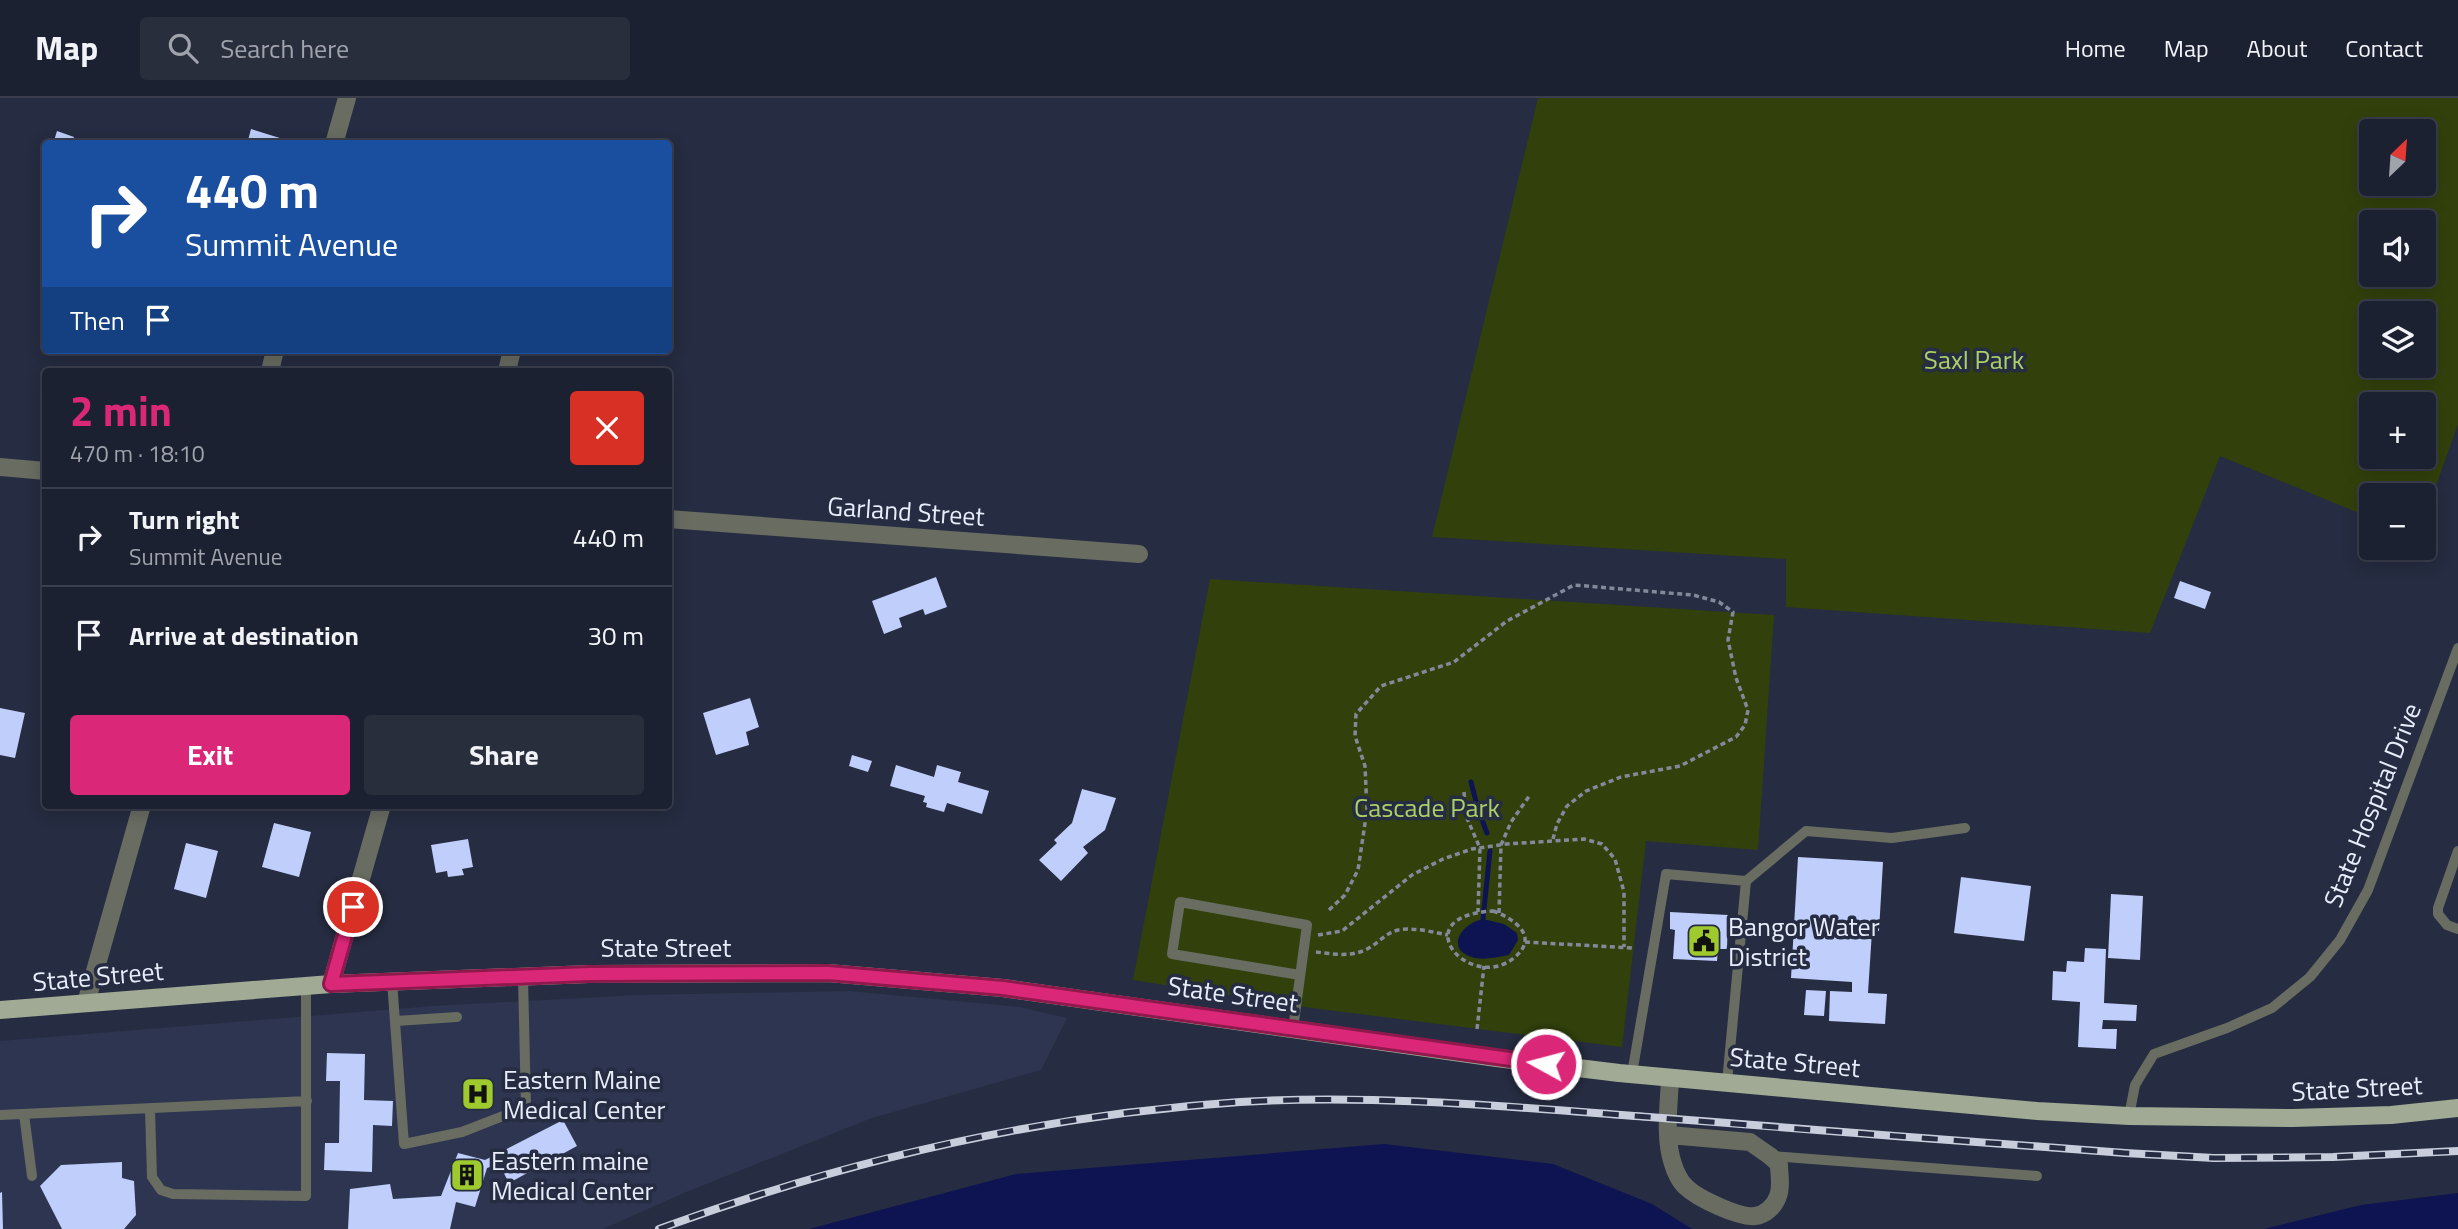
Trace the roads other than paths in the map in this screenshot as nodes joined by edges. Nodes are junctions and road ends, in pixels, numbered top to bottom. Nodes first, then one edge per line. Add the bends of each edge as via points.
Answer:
1 (346, 98) edge
2 (335, 140) edge
3 (0, 467) edge
4 (42, 471) edge
5 (672, 519) edge
6 (1139, 554) dead end
7 (2458, 648) edge
8 (141, 809) edge
9 (381, 809) edge
10 (1965, 828) dead end
11 (2458, 851) edge
12 (1746, 881) junction
13 (2458, 929) edge
14 (1300, 975) junction
15 (523, 977) junction
16 (392, 981) junction
17 (331, 984) junction
18 (306, 985) junction
19 (86, 1003) junction
20 (0, 1010) edge
21 (457, 1017) dead end
22 (396, 1021) junction
23 (1293, 1029) junction
24 (1632, 1074) junction
25 (1670, 1078) junction
26 (1727, 1082) junction
27 (307, 1101) junction
28 (2458, 1108) edge
29 (150, 1110) junction
30 (24, 1114) junction
31 (0, 1115) edge
32 (2129, 1116) junction
33 (1669, 1135) junction
34 (1770, 1156) junction
35 (32, 1176) dead end
36 (2037, 1176) dead end

1 - 2 street
3 - 4 street
5 - 6 street, Garland Street
7 - 32 lane, State Hospital Drive via 2368,890 2340,940 2310,977 2272,1008 2154,1054 2135,1085
8 - 19 street
9 - 17 street
10 - 12 lane via 1892,838 1806,831
11 - 13 lane via 2438,908 2447,925
12 - 24 lane via 1666,874
12 - 26 lane
14 - 14 lane via 1172,954 1181,902 1307,925
14 - 23 lane
15 - 16 main road, State Street
15 - 22 lane via 526,1107 462,1132 404,1144
15 - 23 main road, State Street via 828,973 1003,988
16 - 17 main road, State Street
16 - 22 lane
17 - 18 main road, State Street
18 - 19 main road, State Street
18 - 27 lane
19 - 20 main road, State Street
21 - 22 lane
23 - 24 main road, State Street
24 - 25 main road, State Street
25 - 26 main road, State Street
25 - 33 street
26 - 32 main road, State Street
27 - 29 lane
27 - 29 lane via 306,1196 173,1194 161,1190 152,1177
28 - 32 main road, State Street via 2293,1118
29 - 30 lane
30 - 31 lane
30 - 35 lane
33 - 34 street via 1750,1142
33 - 34 street via 1673,1164 1685,1187 1715,1205 1754,1216 1770,1209 1778,1199 1779,1164
34 - 36 lane

